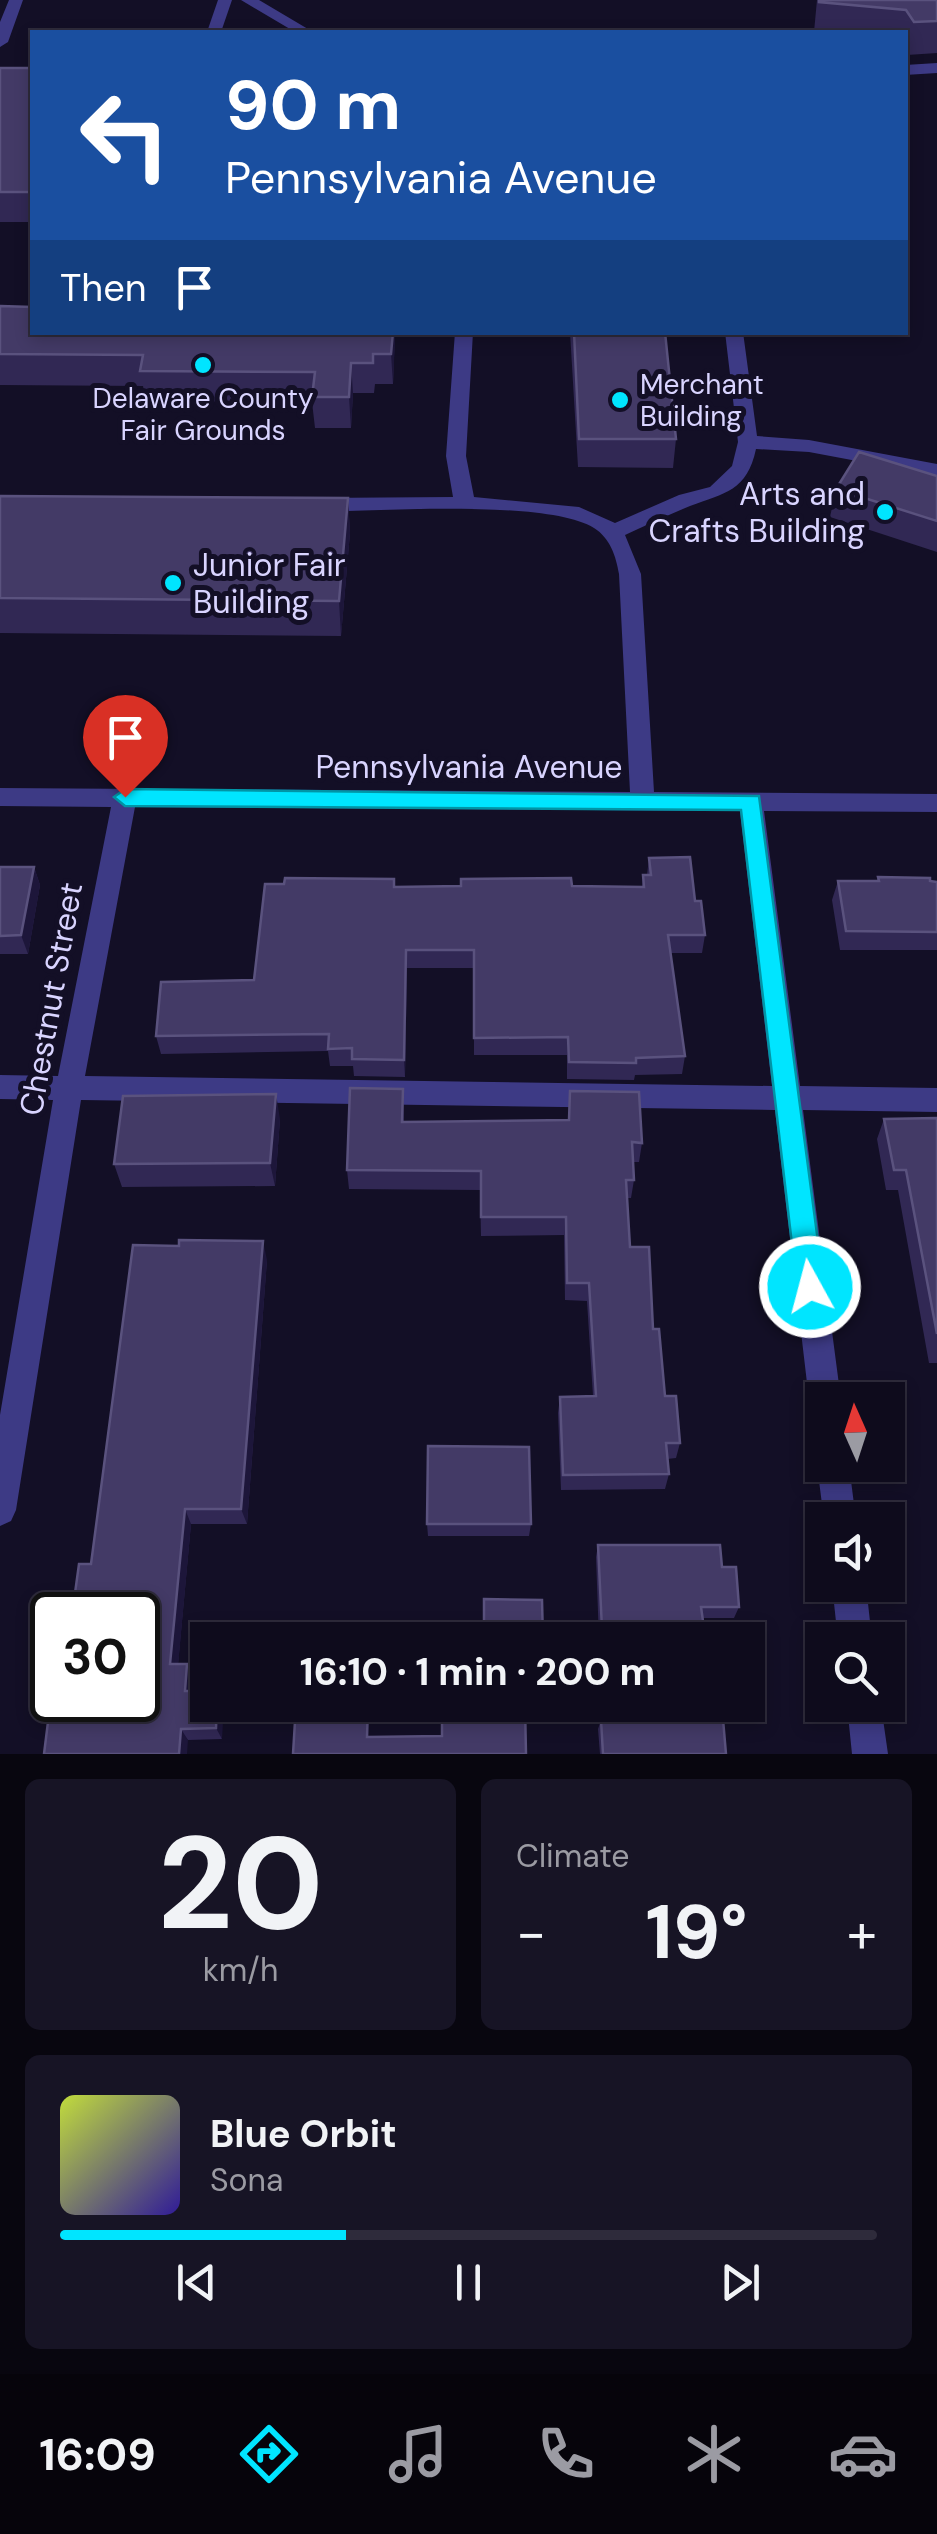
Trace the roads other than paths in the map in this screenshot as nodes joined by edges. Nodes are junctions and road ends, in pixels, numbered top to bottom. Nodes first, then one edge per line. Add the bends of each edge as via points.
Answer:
1 (16, 0) edge
2 (225, 0) edge
3 (248, 0) edge
4 (215, 30) edge
5 (300, 30) edge
6 (0, 42) edge
7 (937, 68) edge
8 (908, 70) edge
9 (464, 335) edge
10 (734, 335) edge
11 (748, 442) junction
12 (937, 470) edge
13 (288, 505) edge
14 (465, 505) junction
15 (613, 532) junction
16 (0, 796) edge
17 (125, 797) junction
18 (642, 801) junction
19 (751, 802) junction
20 (937, 803) edge
21 (0, 1087) edge
22 (69, 1088) junction
23 (786, 1099) junction
24 (937, 1100) edge
25 (823, 1382) edge
26 (0, 1510) edge
27 (866, 1722) edge
28 (870, 1754) edge

1 - 6 street
2 - 4 street
3 - 5 street
7 - 8 street
9 - 14 street via 456,456
10 - 11 street
11 - 12 street
11 - 15 street via 742,468 717,492
13 - 14 street
14 - 15 street via 565,510 588,515
15 - 18 street via 630,574
16 - 17 street, Pennsylvania Avenue
17 - 18 street, Pennsylvania Avenue
17 - 22 street, Chestnut Street
18 - 19 street, Pennsylvania Avenue
19 - 20 street, Pennsylvania Avenue
19 - 23 street
21 - 22 street
22 - 23 street
22 - 26 street, Chestnut Street
23 - 24 street
23 - 25 street
27 - 28 street

